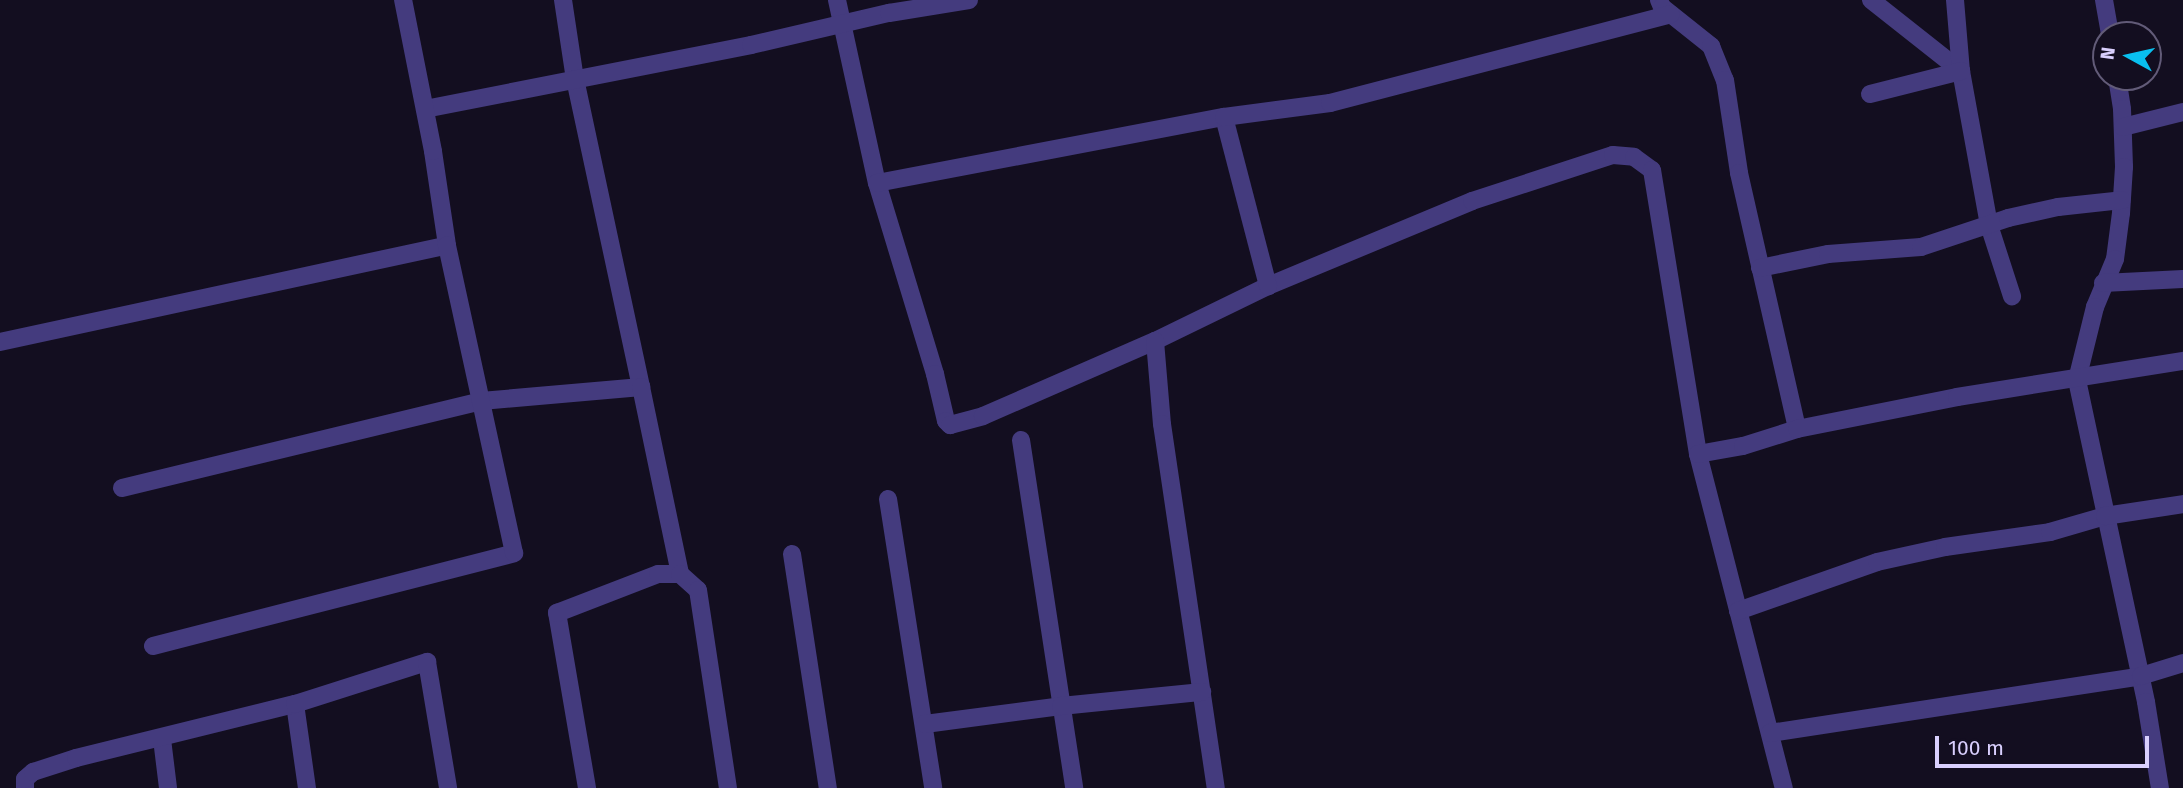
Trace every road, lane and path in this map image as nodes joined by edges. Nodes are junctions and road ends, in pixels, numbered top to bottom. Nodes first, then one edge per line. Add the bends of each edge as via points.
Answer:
1 (403, 0) edge
2 (563, 0) edge
3 (837, 0) edge
4 (969, 0) edge
5 (1871, 0) edge
6 (1955, 0) edge
7 (2104, 0) edge
8 (1666, 5) edge
9 (2108, 21) edge
10 (842, 26) junction
11 (1961, 71) junction
12 (575, 79) junction
13 (2119, 91) edge
14 (1870, 94) dead end
15 (425, 109) junction
16 (2183, 112) edge
17 (1224, 117) junction
18 (2123, 127) junction
19 (877, 183) junction
20 (2122, 200) junction
21 (1989, 225) junction
22 (447, 245) junction
23 (1759, 268) junction
24 (2183, 279) edge
25 (2103, 283) junction
26 (1268, 286) junction
27 (2012, 296) dead end
28 (1154, 341) junction
29 (0, 342) edge
30 (2183, 361) edge
31 (2077, 380) junction
32 (641, 387) junction
33 (481, 401) junction
34 (1797, 429) junction
35 (1021, 440) dead end
36 (1699, 454) junction
37 (122, 488) dead end
38 (888, 499) dead end
39 (2183, 504) edge
40 (2105, 516) junction
41 (792, 554) dead end
42 (680, 574) junction
43 (1738, 611) junction
44 (153, 646) dead end
45 (2183, 663) edge
46 (2141, 676) junction
47 (1202, 692) junction
48 (295, 704) junction
49 (1061, 706) junction
50 (925, 724) junction
51 (1770, 733) junction
52 (162, 739) junction
53 (25, 788) edge
54 (168, 788) edge
55 (307, 788) edge
56 (448, 788) edge
57 (587, 788) edge
58 (728, 788) edge
59 (828, 788) edge
60 (933, 788) edge
61 (1074, 788) edge
62 (1216, 788) edge
63 (1784, 788) edge
64 (2160, 788) edge

1 - 15 street
2 - 12 street
3 - 10 street
4 - 10 street via 888,13
5 - 11 street
6 - 11 street
7 - 9 street
8 - 17 street via 1330,103
8 - 23 street via 1711,46 1725,80
10 - 12 street
10 - 19 street
11 - 14 street
11 - 21 street
12 - 15 street
12 - 32 street
13 - 18 street
15 - 22 street
16 - 18 street
17 - 19 street
17 - 26 street
18 - 20 street
19 - 28 street via 950,425 983,416
20 - 21 street via 2058,207
20 - 25 street via 2115,260
21 - 23 street via 1922,247 1828,254
21 - 27 street
22 - 29 street
22 - 33 street
23 - 34 street
24 - 25 street
25 - 31 street
26 - 28 street
26 - 36 street via 1472,201 1613,155 1634,157 1652,170
28 - 47 street
30 - 31 street
31 - 34 street via 1957,397
31 - 40 street
32 - 33 street
32 - 42 street
33 - 37 street
33 - 44 street via 514,553
34 - 36 street
35 - 49 street
36 - 43 street
38 - 50 street
39 - 40 street
40 - 43 street via 2050,532 1877,562
40 - 46 street
41 - 59 street
42 - 57 street via 658,574 557,612
42 - 58 street via 698,590
43 - 51 street
45 - 46 street
46 - 51 street
46 - 64 street
47 - 49 street
47 - 62 street
48 - 52 street
48 - 55 street
48 - 56 street via 428,662
49 - 50 street
49 - 61 street
50 - 60 street
51 - 63 street
52 - 53 street via 33,772 25,779
52 - 54 street

